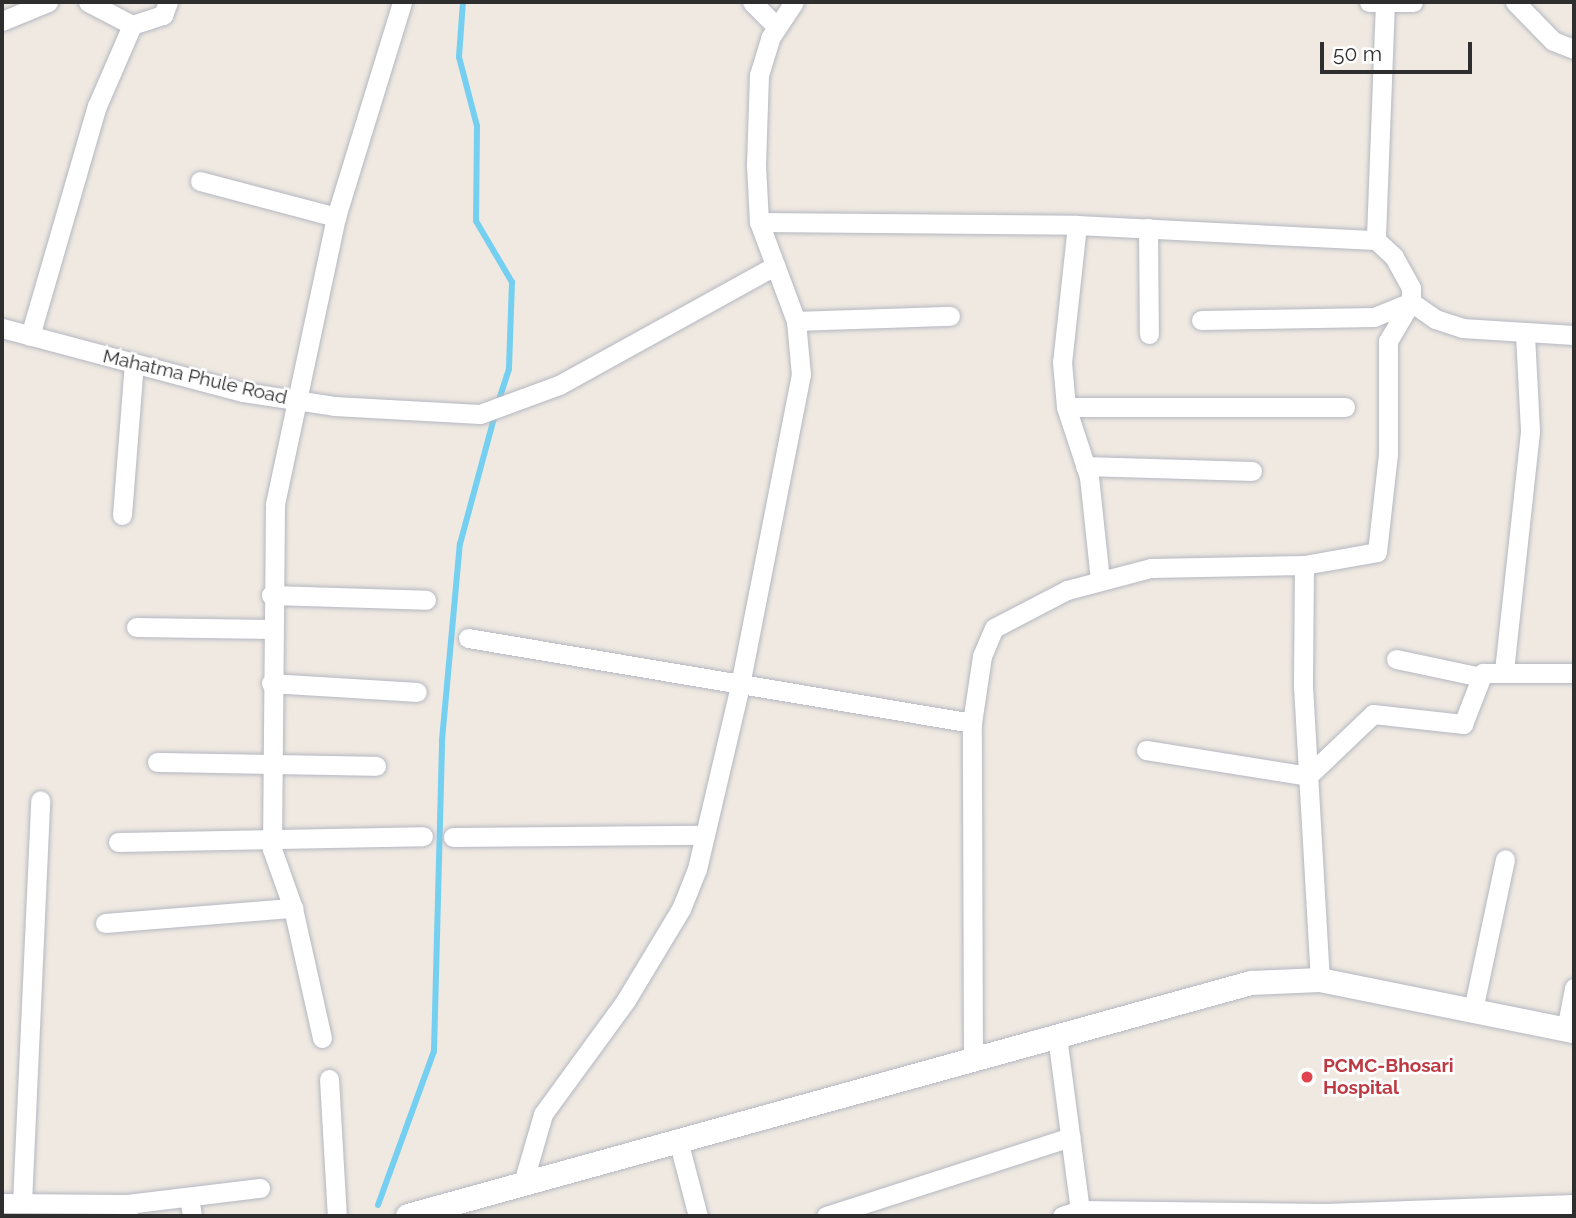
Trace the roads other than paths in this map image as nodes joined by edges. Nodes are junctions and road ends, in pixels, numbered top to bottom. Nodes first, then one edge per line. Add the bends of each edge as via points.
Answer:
1 (48, 2) edge
2 (88, 2) edge
3 (169, 2) edge
4 (402, 2) edge
5 (752, 2) edge
6 (794, 2) edge
7 (1380, 2) edge
8 (1413, 2) edge
9 (1515, 2) edge
10 (2, 21) edge
11 (132, 26) junction
12 (777, 27) junction
13 (1574, 49) edge
14 (200, 181) dead end
15 (336, 217) junction
16 (759, 222) junction
17 (1077, 225) junction
18 (1148, 228) junction
19 (1376, 240) junction
20 (775, 266) junction
21 (1411, 302) junction
22 (950, 316) dead end
23 (1201, 320) dead end
24 (796, 321) junction
25 (2, 328) edge
26 (1525, 333) junction
27 (1149, 334) dead end
28 (1574, 335) edge
29 (30, 336) junction
30 (134, 363) junction
31 (294, 400) junction
32 (1066, 407) junction
33 (1345, 407) dead end
34 (1086, 466) junction
35 (1252, 471) dead end
36 (122, 514) dead end
37 (1304, 565) junction
38 (1100, 580) junction
39 (271, 595) junction
40 (426, 600) dead end
41 (136, 627) dead end
42 (271, 629) junction
43 (468, 638) dead end
44 (1396, 659) dead end
45 (1504, 671) junction
46 (1574, 673) edge
47 (1481, 677) junction
48 (271, 683) junction
49 (740, 685) junction
50 (417, 692) dead end
51 (972, 723) junction
52 (1146, 750) dead end
53 (158, 762) dead end
54 (271, 762) junction
55 (376, 766) dead end
56 (1308, 776) junction
57 (40, 800) dead end
58 (705, 835) junction
59 (423, 836) dead end
60 (453, 837) dead end
61 (272, 838) junction
62 (118, 842) dead end
63 (1505, 859) dead end
64 (293, 908) junction
65 (105, 923) dead end
66 (1320, 980) junction
67 (1574, 988) edge
68 (1473, 1010) junction
69 (1570, 1031) edge
70 (1057, 1036) junction
71 (322, 1038) dead end
72 (973, 1060) junction
73 (329, 1079) dead end
74 (1071, 1138) junction
75 (678, 1140) junction
76 (523, 1183) junction
77 (260, 1188) dead end
78 (2, 1203) edge
79 (22, 1203) junction
80 (1574, 1204) edge
81 (190, 1206) edge
82 (128, 1210) edge
83 (1071, 1213) edge
84 (1431, 1213) edge
85 (1160, 1214) edge
86 (1258, 1214) edge
87 (1326, 1214) edge
88 (337, 1216) edge
89 (415, 1216) edge
90 (698, 1216) edge
91 (826, 1216) edge

1 - 10 street
2 - 11 street
3 - 11 street via 163,15
4 - 15 street
5 - 12 street
6 - 12 street
7 - 8 street
7 - 19 street
9 - 13 street via 1553,41
11 - 29 street via 97,106
12 - 16 street via 759,75
14 - 15 street
15 - 31 street
16 - 17 street
16 - 20 street
17 - 18 street
17 - 32 street via 1062,362
18 - 19 street
18 - 27 street
19 - 21 street via 1394,257
20 - 24 street
20 - 31 street, Mahatma Phule Road via 520,402 480,414
21 - 23 street via 1374,317
21 - 26 street via 1462,328
21 - 37 street via 1388,341 1388,454 1377,552
22 - 24 street
24 - 49 street via 801,375
25 - 29 street, Mahatma Phule Road
26 - 28 street
26 - 45 street via 1530,430
29 - 30 street, Mahatma Phule Road
30 - 31 street, Mahatma Phule Road
30 - 36 street
31 - 39 street via 275,504
32 - 33 street
32 - 34 street
34 - 35 street
34 - 38 street
37 - 38 street via 1151,568
37 - 56 street
38 - 51 street via 994,628 982,656
39 - 40 street
39 - 42 street
41 - 42 street
42 - 48 street
43 - 49 street
44 - 47 street
45 - 46 street
45 - 47 street
47 - 56 street via 1463,724 1373,714
48 - 50 street
48 - 54 street
49 - 51 street
49 - 58 street
51 - 72 street
52 - 56 street
53 - 54 street
54 - 55 street
54 - 61 street
56 - 66 street
57 - 79 street
58 - 60 street
58 - 76 street via 681,909 626,1000 543,1114
59 - 61 street
61 - 62 street
61 - 64 street
63 - 68 street
64 - 65 street
64 - 71 street
66 - 68 street
66 - 70 street via 1251,983
67 - 69 street
68 - 69 street
70 - 72 street
70 - 74 street
72 - 75 street
73 - 88 street
74 - 83 street
74 - 91 street
75 - 76 street
75 - 90 street
76 - 89 street
77 - 81 street
78 - 79 street
79 - 82 street
80 - 84 street
81 - 82 street
83 - 85 street
84 - 87 street
85 - 86 street
86 - 87 street

